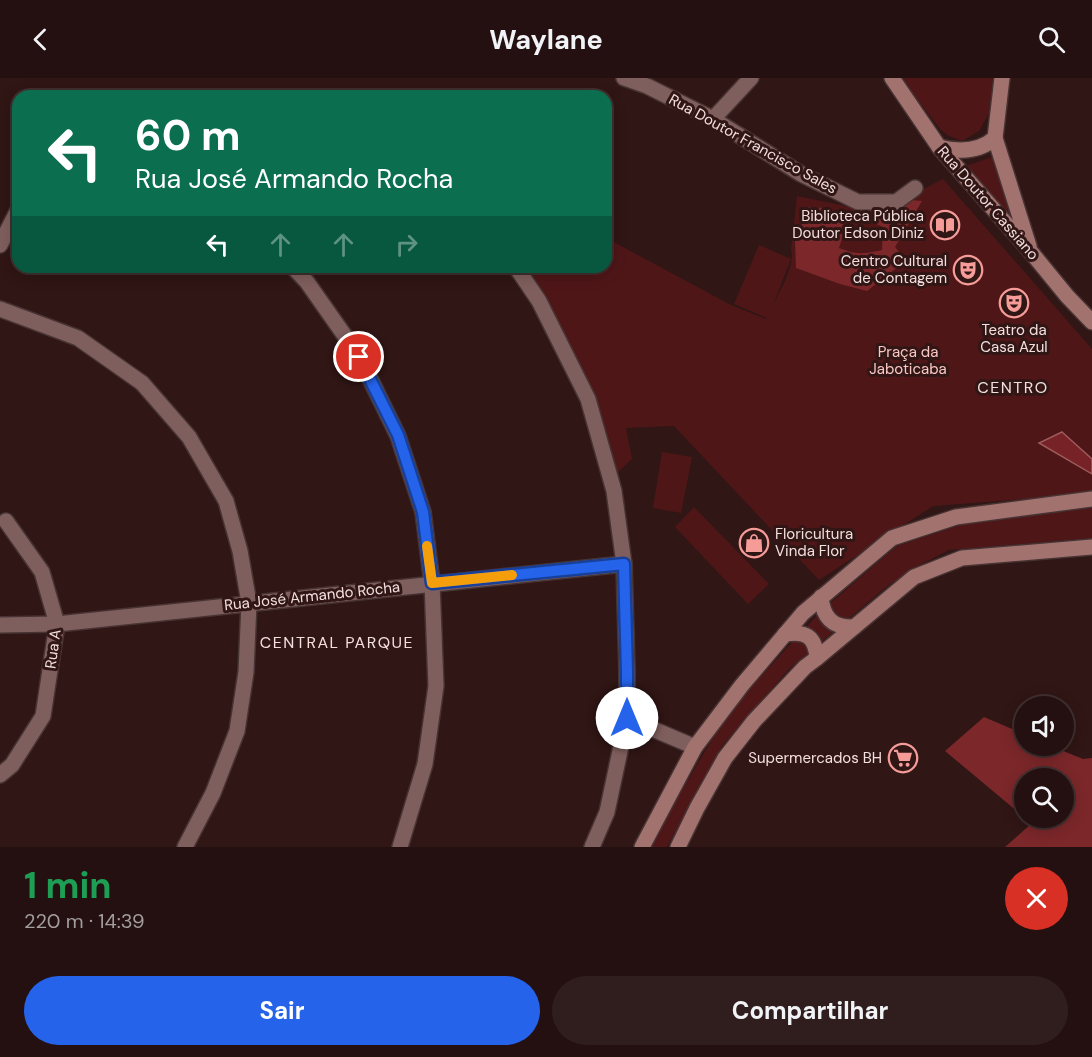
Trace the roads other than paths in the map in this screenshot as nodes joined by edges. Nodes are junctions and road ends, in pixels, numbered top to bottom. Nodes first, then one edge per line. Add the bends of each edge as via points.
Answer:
1 (624, 78) edge
2 (751, 78) edge
3 (892, 78) edge
4 (1002, 78) edge
5 (713, 119) junction
6 (995, 138) junction
7 (939, 147) junction
8 (915, 188) dead end
9 (12, 221) edge
10 (0, 244) edge
11 (1031, 252) junction
12 (298, 273) edge
13 (520, 273) edge
14 (0, 309) edge
15 (1092, 322) edge
16 (1092, 499) edge
17 (6, 521) dead end
18 (1092, 547) edge
19 (624, 564) junction
20 (432, 583) junction
21 (821, 597) junction
22 (249, 603) junction
23 (57, 624) junction
24 (0, 625) edge
25 (854, 627) junction
26 (785, 634) junction
27 (817, 658) junction
28 (627, 718) junction
29 (695, 747) junction
30 (0, 775) edge
31 (185, 847) edge
32 (400, 847) edge
33 (592, 847) edge
34 (642, 847) edge
35 (678, 847) edge

1 - 5 street, Rua Doutor Francisco Sales
2 - 5 street
3 - 7 street, Rua Doutor Cassiano
4 - 6 street
5 - 8 street, Rua Doutor Francisco Sales via 801,174 858,202 896,202
6 - 7 street via 961,151
6 - 11 street
7 - 11 street, Rua Doutor Cassiano
9 - 10 street
11 - 15 street, Rua Doutor Cassiano
12 - 20 street via 359,357 398,435 423,512
13 - 19 street via 539,301 588,399 614,490
14 - 22 street via 78,338 142,384 189,437 226,501
16 - 21 street via 956,517 892,538
17 - 23 street, Rua A via 42,572
18 - 25 street via 962,558 914,577
19 - 20 street, Rua José Armando Rocha
19 - 28 street
20 - 22 street, Rua José Armando Rocha
20 - 32 street via 436,686 425,764
21 - 25 street via 827,618 842,627
21 - 26 street
22 - 23 street, Rua José Armando Rocha
22 - 31 street via 246,672 237,731 213,793
23 - 24 street, Rua José Armando Rocha
23 - 30 street, Rua A via 42,716 12,765
25 - 27 street
26 - 27 street via 796,632 810,637
26 - 29 street
27 - 35 street via 754,721 725,758
28 - 29 street
28 - 33 street via 607,812
29 - 34 street

